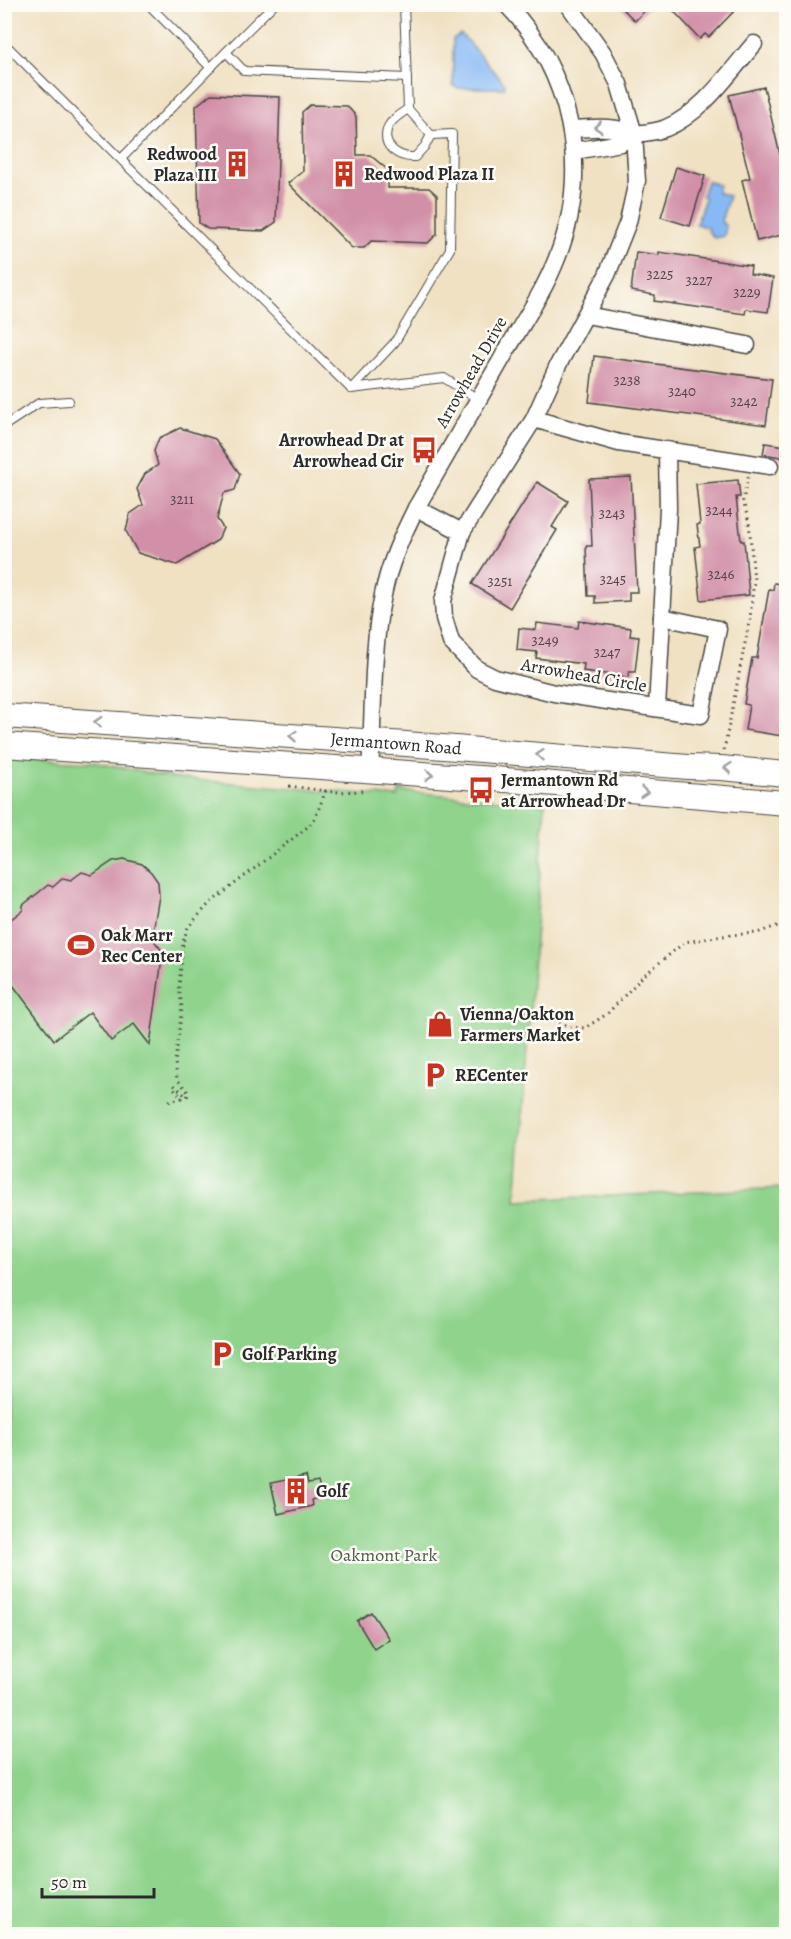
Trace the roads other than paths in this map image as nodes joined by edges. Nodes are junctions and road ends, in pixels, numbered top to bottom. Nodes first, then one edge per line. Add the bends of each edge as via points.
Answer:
1 (148, 4) edge
2 (274, 4) edge
3 (404, 4) edge
4 (506, 4) edge
5 (568, 4) edge
6 (4, 43) edge
7 (754, 44) dead end
8 (226, 52) junction
9 (211, 68) junction
10 (407, 78) junction
11 (408, 109) junction
12 (572, 129) junction
13 (634, 134) junction
14 (431, 135) junction
15 (574, 151) junction
16 (121, 159) junction
17 (586, 315) junction
18 (747, 345) dead end
19 (351, 389) junction
20 (478, 399) junction
21 (69, 401) dead end
22 (534, 419) junction
23 (4, 426) edge
24 (667, 450) junction
25 (770, 466) dead end
26 (416, 508) junction
27 (462, 532) junction
28 (662, 617) junction
29 (657, 708) junction
30 (4, 716) edge
31 (372, 742) junction
32 (4, 745) edge
33 (370, 771) junction
34 (786, 774) edge
35 (786, 803) edge

1 - 9 lane
2 - 8 lane
3 - 10 lane
4 - 12 street, Arrowhead Drive via 547,59
5 - 13 street, Arrowhead Circle via 603,53 619,84
6 - 16 lane
7 - 13 street via 702,103 684,117 665,129
8 - 9 lane
8 - 10 lane via 244,71
9 - 16 lane
10 - 11 lane
11 - 14 lane
11 - 14 lane via 387,130 391,149 398,155 414,157
13 -> 12 street via 610,127
12 - 15 street, Arrowhead Drive
13 - 15 street via 621,143
13 - 17 street, Arrowhead Circle via 637,181 628,222
14 - 19 lane via 452,134 450,249 395,342
15 - 20 street, Arrowhead Drive via 573,200 557,259
16 - 19 lane
17 - 18 street
17 - 22 street, Arrowhead Circle
19 - 20 lane via 444,378
20 - 26 street, Arrowhead Drive
21 - 23 lane via 39,403
22 - 24 street via 619,443
22 - 27 street, Arrowhead Circle
24 - 25 street
24 - 28 street, Arrowhead Circle
26 - 27 street
26 - 31 street, Arrowhead Drive via 398,543 383,594 377,631
27 - 29 street, Arrowhead Circle via 443,602 444,618 451,642 477,669 495,678 554,693
28 - 29 street, Arrowhead Circle
28 - 29 street, Arrowhead Circle via 718,629 701,715
31 -> 30 main road, Jermantown Road
31 - 33 street, Arrowhead Drive
34 -> 31 main road, Jermantown Road
32 - 33 main road, Jermantown Road
33 -> 35 main road, Jermantown Road

